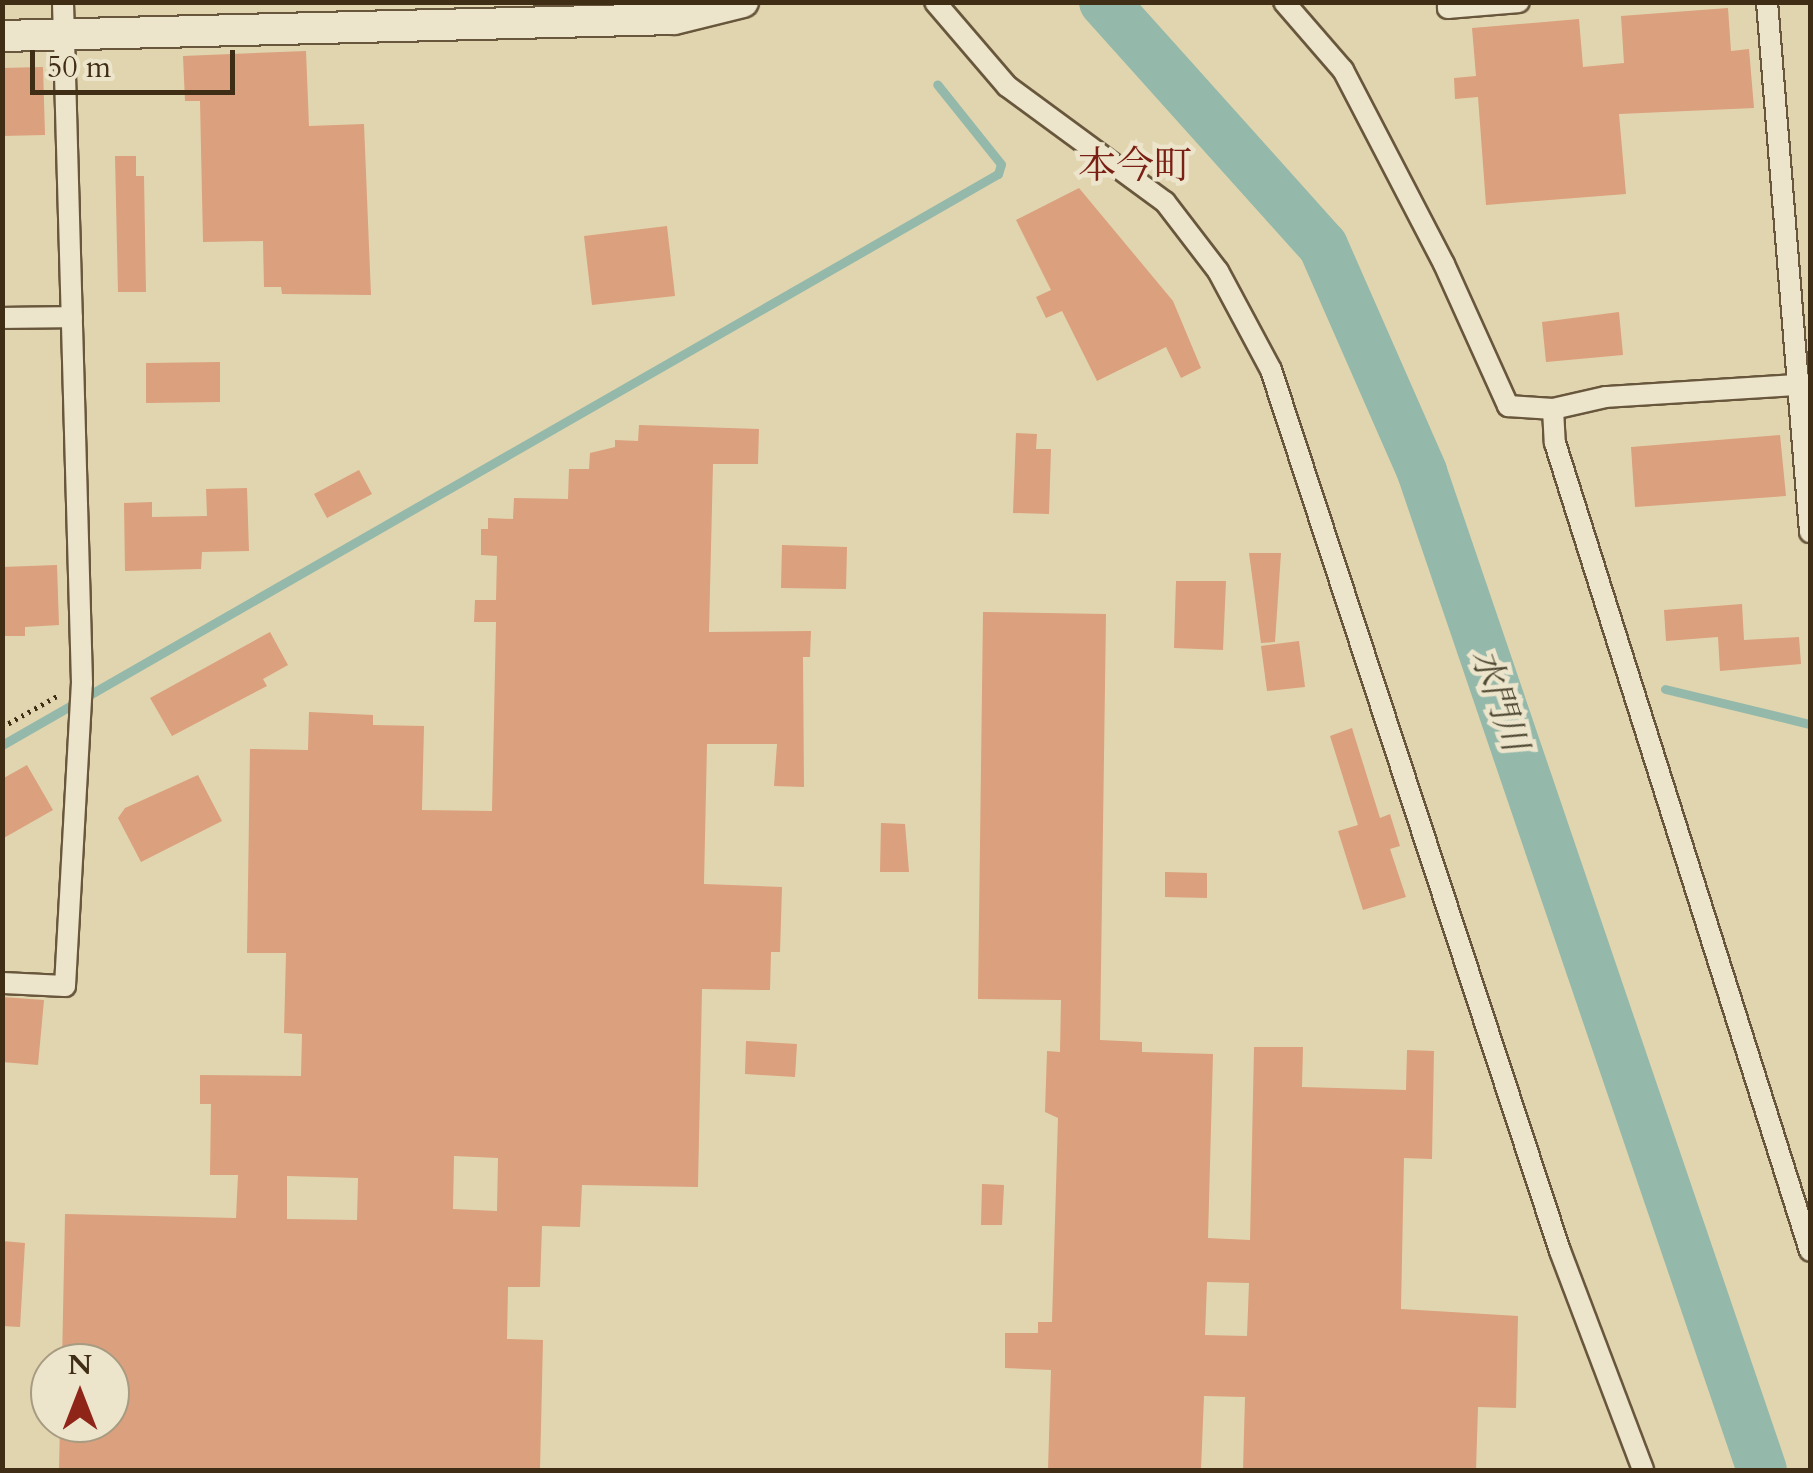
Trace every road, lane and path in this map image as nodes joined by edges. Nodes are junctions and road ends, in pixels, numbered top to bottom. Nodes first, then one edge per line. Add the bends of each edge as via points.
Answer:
1 (63, 2) edge
2 (742, 2) edge
3 (935, 2) edge
4 (1284, 2) edge
5 (1448, 2) edge
6 (1519, 2) edge
7 (1767, 2) edge
8 (64, 34) junction
9 (2, 36) edge
10 (72, 316) junction
11 (2, 318) edge
12 (1804, 385) edge
13 (1553, 409) junction
14 (1810, 532) edge
15 (82, 682) junction
16 (2, 727) edge
17 (2, 983) edge
18 (1810, 1250) edge
19 (1644, 1470) edge

1 - 8 street
2 - 8 street via 674,19
3 - 19 street via 1007,86 1165,202 1218,271 1271,370 1560,1251
4 - 13 street via 1342,70 1508,406
5 - 6 street via 1448,8
7 - 12 street
8 - 9 street
8 - 10 street
10 - 11 street
10 - 15 street
12 - 13 street via 1606,396
12 - 14 street
13 - 18 street via 1555,443 1572,499
15 - 16 path
15 - 17 street via 65,986

